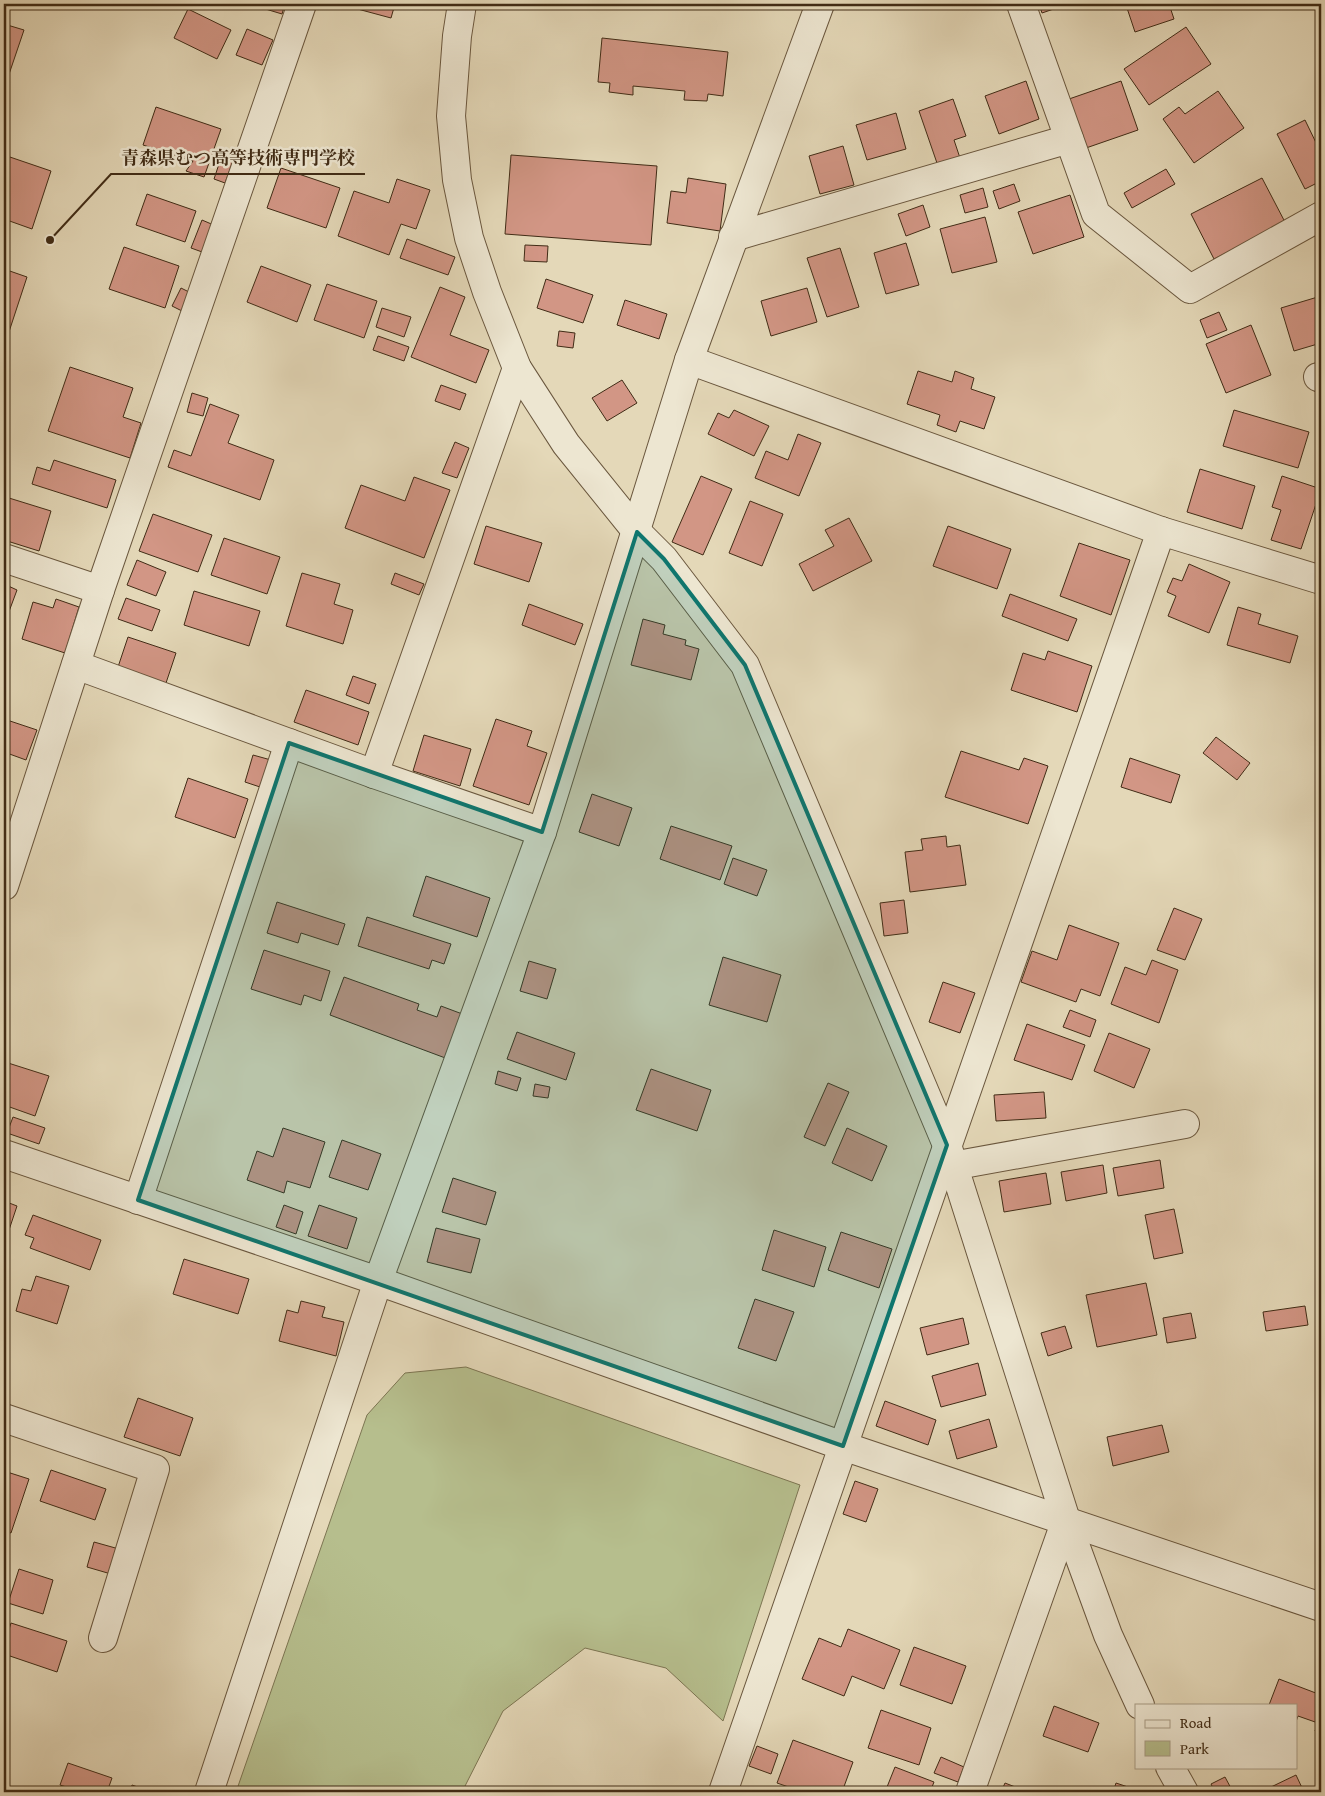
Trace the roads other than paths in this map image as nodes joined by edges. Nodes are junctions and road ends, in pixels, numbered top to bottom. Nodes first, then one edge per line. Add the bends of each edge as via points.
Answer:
1 (302, 4) edge
2 (462, 4) edge
3 (820, 4) edge
4 (1021, 4) edge
5 (1069, 139) junction
6 (1321, 216) edge
7 (733, 237) junction
8 (689, 360) junction
9 (517, 368) junction
10 (1161, 530) junction
11 (637, 532) junction
12 (4, 558) edge
13 (1321, 580) edge
14 (100, 590) junction
15 (76, 664) junction
16 (289, 743) junction
17 (374, 774) junction
18 (542, 832) junction
19 (4, 886) edge
20 (1185, 1124) dead end
21 (4, 1154) edge
22 (950, 1155) junction
23 (138, 1200) junction
24 (378, 1281) junction
25 (4, 1418) edge
26 (843, 1446) junction
27 (1066, 1520) junction
28 (1321, 1607) edge
29 (103, 1638) dead end
30 (1140, 1704) edge
31 (1171, 1768) edge
32 (209, 1792) edge
33 (723, 1792) edge
34 (970, 1792) edge
35 (1184, 1792) edge

1 - 14 street
2 - 9 street via 456,36 451,116 457,180 469,238 486,292
3 - 7 street
4 - 5 street
5 - 6 street via 1096,214 1190,289
5 - 7 street
7 - 8 street
8 - 10 street
8 - 11 street
9 - 11 street via 566,444
9 - 17 street
10 - 13 street
10 - 22 street
11 - 18 street
11 - 22 street via 664,558 745,666
12 - 14 street
14 - 15 street
15 - 16 street
15 - 19 street
16 - 17 street
16 - 23 street
17 - 18 street
18 - 24 street
20 - 22 street
21 - 23 street
22 - 26 street
22 - 27 street
23 - 24 street
24 - 26 street
24 - 32 street
25 - 29 street via 154,1469
26 - 27 street
26 - 33 street
27 - 28 street
27 - 30 street via 1108,1635
27 - 34 street
31 - 35 street

